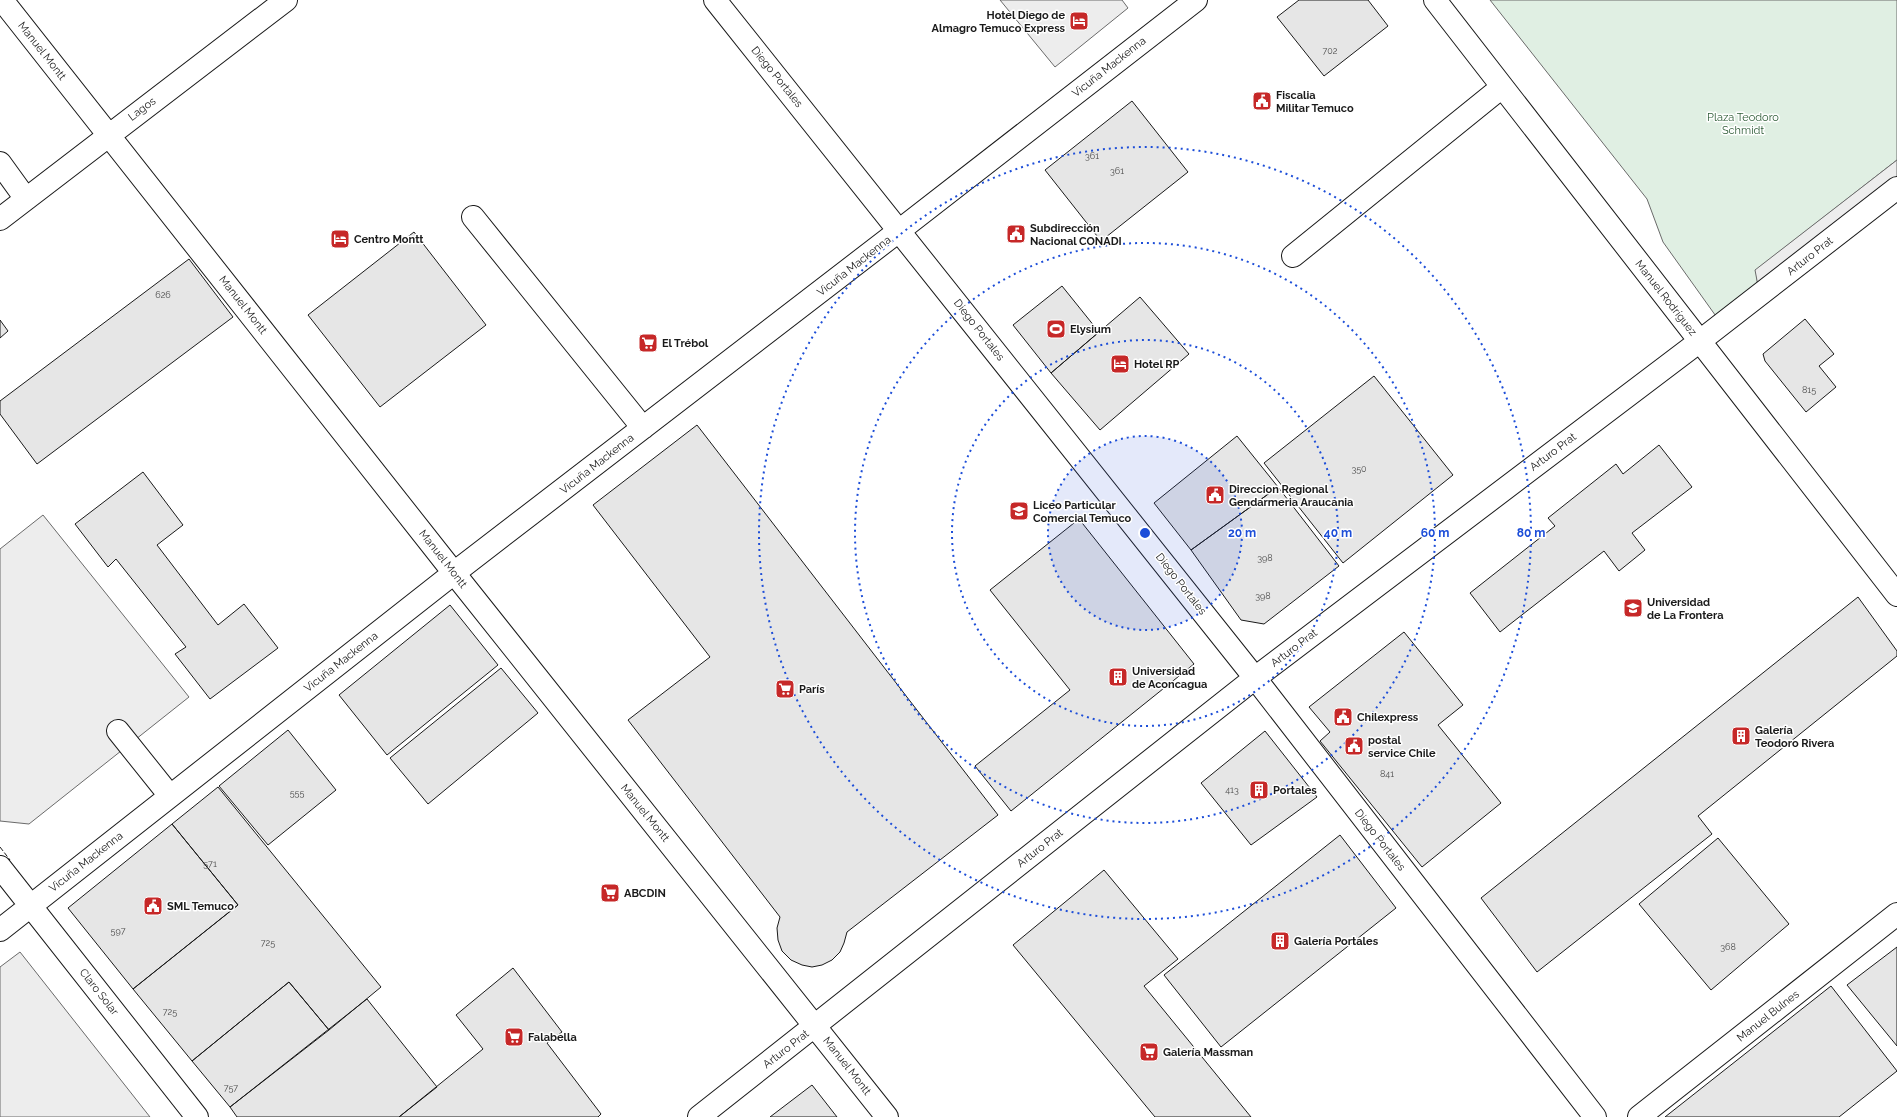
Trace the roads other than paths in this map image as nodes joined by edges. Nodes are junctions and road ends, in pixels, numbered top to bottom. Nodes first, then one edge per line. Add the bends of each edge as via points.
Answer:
1 (2, 0) edge
2 (286, 0) edge
3 (715, 0) edge
4 (1196, 0) edge
5 (1435, 0) edge
6 (1502, 87) junction
7 (108, 135) junction
8 (0, 163) edge
9 (1897, 188) edge
10 (26, 199) junction
11 (473, 216) dead end
12 (0, 219) edge
13 (900, 230) junction
14 (1293, 256) dead end
15 (1700, 341) junction
16 (643, 428) junction
17 (454, 573) junction
18 (1897, 595) edge
19 (1255, 678) junction
20 (118, 731) dead end
21 (170, 796) junction
22 (0, 867) edge
23 (31, 906) junction
24 (1897, 914) edge
25 (0, 930) edge
26 (815, 1026) junction
27 (197, 1117) edge
28 (699, 1117) edge
29 (887, 1117) edge
30 (1595, 1117) edge
31 (1639, 1117) edge

1 - 7 street, Manuel Montt
2 - 7 street, Lagos
3 - 13 street, Diego Portales
4 - 13 street, Vicuña Mackenna
5 - 6 street, Manuel Rodríguez
6 - 14 street
6 - 15 street, Manuel Rodríguez
7 - 10 street, Lagos
7 - 17 street, Manuel Montt
8 - 10 street
9 - 15 street, Arturo Prat
10 - 12 street, Lagos
11 - 16 street
13 - 16 street, Vicuña Mackenna
13 - 19 street, Diego Portales
15 - 18 street, Manuel Rodríguez
15 - 19 street, Arturo Prat
16 - 17 street, Vicuña Mackenna
17 - 21 street, Vicuña Mackenna
17 - 26 street, Manuel Montt
19 - 26 street, Arturo Prat
19 - 30 street, Diego Portales
20 - 21 street
21 - 23 street, Vicuña Mackenna
22 - 23 street, Claro Solar
23 - 25 street, Vicuña Mackenna
23 - 27 street, Claro Solar
24 - 31 street, Manuel Bulnes
26 - 28 street, Arturo Prat
26 - 29 street, Manuel Montt

